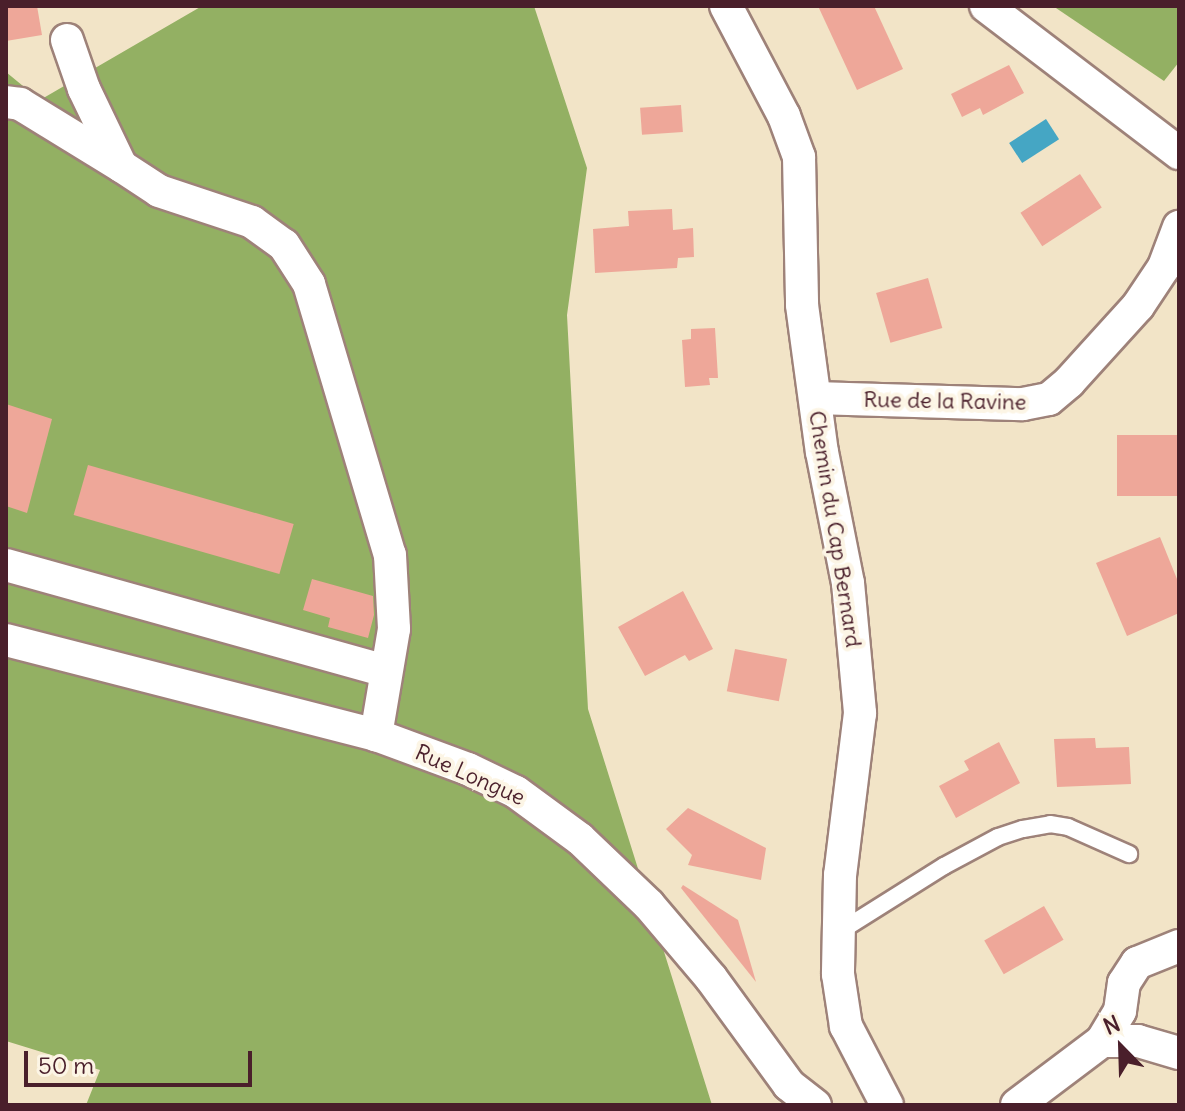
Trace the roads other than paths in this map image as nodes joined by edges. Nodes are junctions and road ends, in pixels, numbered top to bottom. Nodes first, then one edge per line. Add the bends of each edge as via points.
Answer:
1 (726, 6) edge
2 (986, 6) edge
3 (67, 40) dead end
4 (6, 102) edge
5 (1179, 153) edge
6 (121, 166) junction
7 (1179, 227) edge
8 (815, 398) junction
9 (6, 565) edge
10 (6, 640) edge
11 (385, 671) junction
12 (376, 735) junction
13 (1129, 854) dead end
14 (839, 932) junction
15 (1179, 946) edge
16 (1102, 1041) junction
17 (1179, 1053) edge
18 (815, 1105) edge
19 (887, 1105) edge
20 (1017, 1105) edge

1 - 8 street, Chemin du Cap Bernard via 784,116 799,157 802,305
2 - 5 street
3 - 6 street
4 - 6 street via 20,104
6 - 11 street via 159,191 252,222 284,245 309,284 390,555 394,629
7 - 8 street, Rue de la Ravine via 1164,267 1138,306 1049,399 1023,404
8 - 14 street, Chemin du Cap Bernard via 848,583 860,713 840,875
9 - 11 street
10 - 12 street, Rue Longue
11 - 12 street
12 - 18 street, Rue Longue via 516,792 580,839 649,905 711,978 789,1085
13 - 14 lane via 1068,827 1023,829 944,866
14 - 19 street, Chemin du Cap Bernard via 838,974 846,1026
15 - 16 street via 1152,955 1130,971 1120,1011
16 - 17 street via 1138,1041
16 - 20 street

